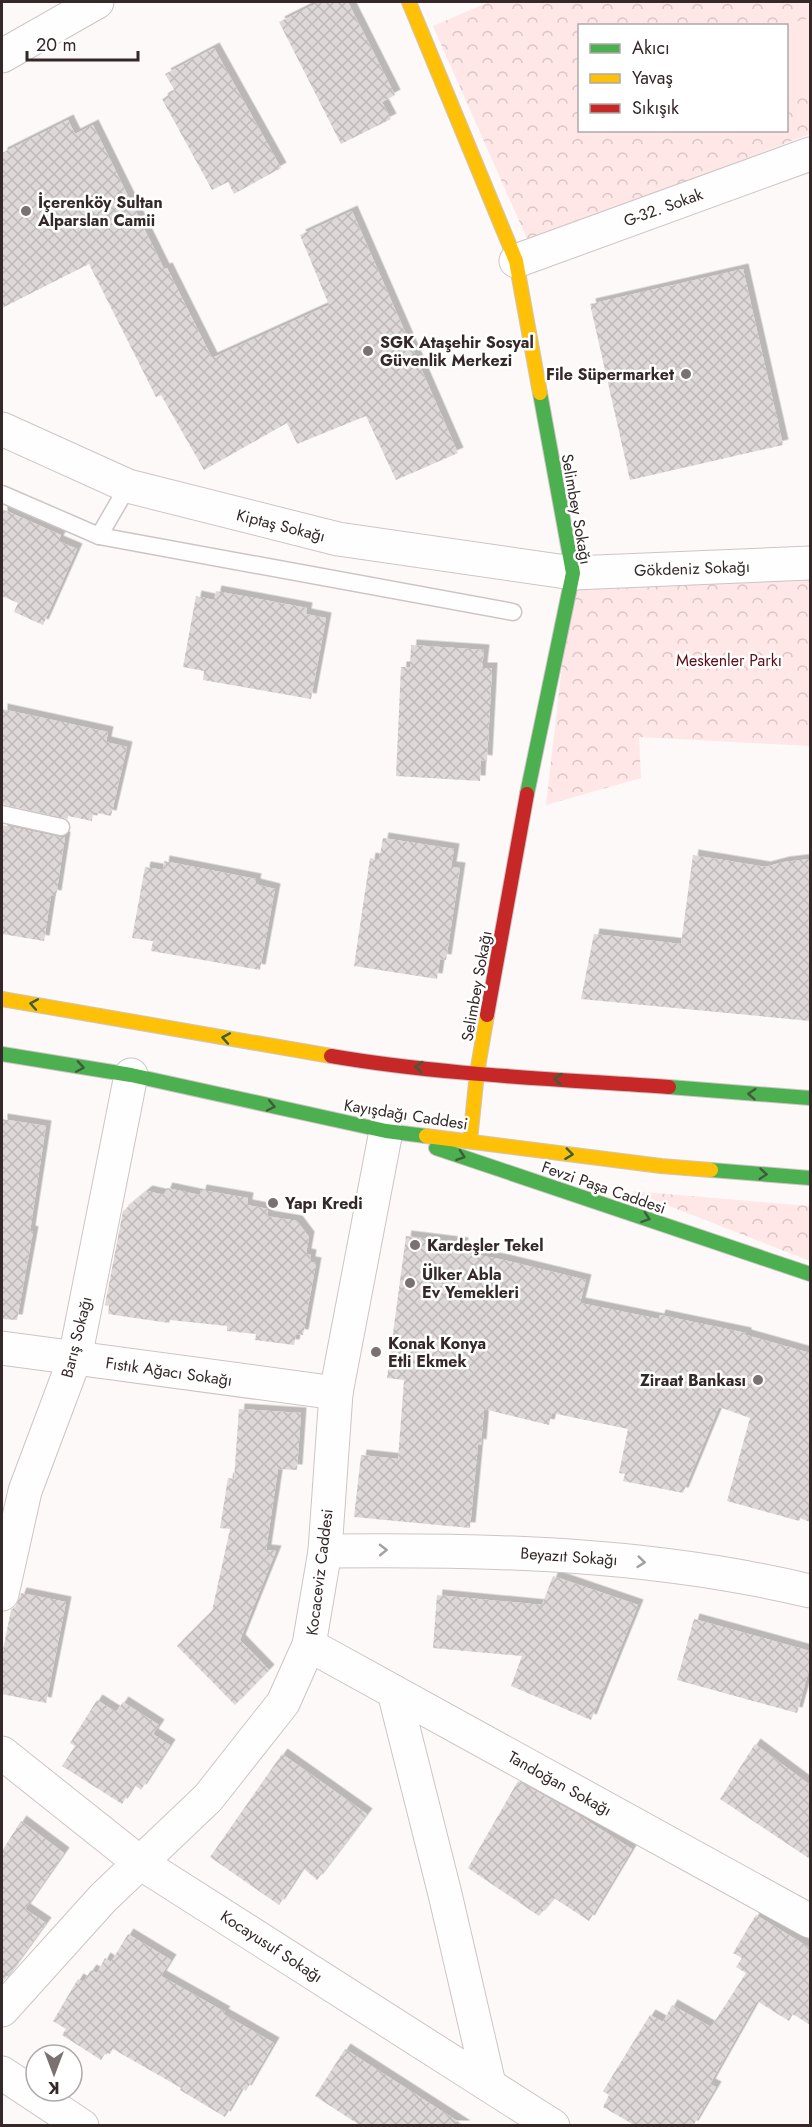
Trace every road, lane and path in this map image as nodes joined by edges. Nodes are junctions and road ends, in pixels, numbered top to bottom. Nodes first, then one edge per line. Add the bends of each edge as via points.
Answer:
1 (97, 2) edge
2 (409, 2) edge
3 (2, 56) edge
4 (810, 154) edge
5 (516, 261) junction
6 (2, 429) edge
7 (128, 486) junction
8 (2, 494) edge
9 (99, 536) junction
10 (810, 563) edge
11 (573, 573) junction
12 (513, 612) dead end
13 (2, 813) edge
14 (61, 827) dead end
15 (2, 999) edge
16 (2, 1054) edge
17 (477, 1073) junction
18 (131, 1075) junction
19 (810, 1098) edge
20 (386, 1131) junction
21 (470, 1141) junction
22 (810, 1178) edge
23 (810, 1274) edge
24 (2, 1348) edge
25 (75, 1358) junction
26 (336, 1393) junction
27 (325, 1551) junction
28 (810, 1592) edge
29 (2, 1594) edge
30 (309, 1645) junction
31 (394, 1692) junction
32 (2, 1753) edge
33 (139, 1862) junction
34 (810, 1921) edge
35 (2, 2010) edge
36 (2, 2073) edge
37 (489, 2084) junction
38 (82, 2126) edge
39 (553, 2126) edge

1 - 3 street
2 - 5 main road, Selimbey Sokağı
4 - 5 street, G-32. Sokak
5 - 11 main road, Selimbey Sokağı
6 - 7 street, Kiptaş Sokağı
7 - 9 lane
7 - 11 street, Kiptaş Sokağı via 338,539
8 - 9 lane
9 - 12 lane
10 - 11 street, Gökdeniz Sokağı
11 - 17 main road, Selimbey Sokağı via 522,819
13 - 14 lane
17 -> 15 main road via 373,1063
16 -> 18 main road, Kayışdağı Caddesi
19 -> 17 main road
17 - 21 main road, Selimbey Sokağı
18 -> 20 main road, Kayışdağı Caddesi
18 - 25 street, Barış Sokağı
20 - 21 main road, Kayışdağı Caddesi
20 -> 23 main road, Fevzi Paşa Caddesi
20 - 26 street, Kocaceviz Caddesi
21 -> 22 main road, Kayışdağı Caddesi via 661,1166
24 - 25 street, Fıstık Ağacı Sokağı
25 - 26 street, Fıstık Ağacı Sokağı
25 - 29 street, Barış Sokağı via 25,1491
26 - 27 street, Kocaceviz Caddesi
27 -> 28 street, Beyazıt Sokağı via 568,1554 686,1567
27 - 30 street, Kocaceviz Caddesi
30 - 31 street, Tandoğan Sokağı
30 - 33 street, Kocaceviz Caddesi via 284,1703 208,1798
31 - 34 street, Tandoğan Sokağı
31 - 37 street
32 - 33 street, Kocayusuf Sokağı
33 - 35 street, Kocaceviz Caddesi
33 - 37 street, Kocayusuf Sokağı
36 - 38 street
37 - 39 street, Kocayusuf Sokağı

